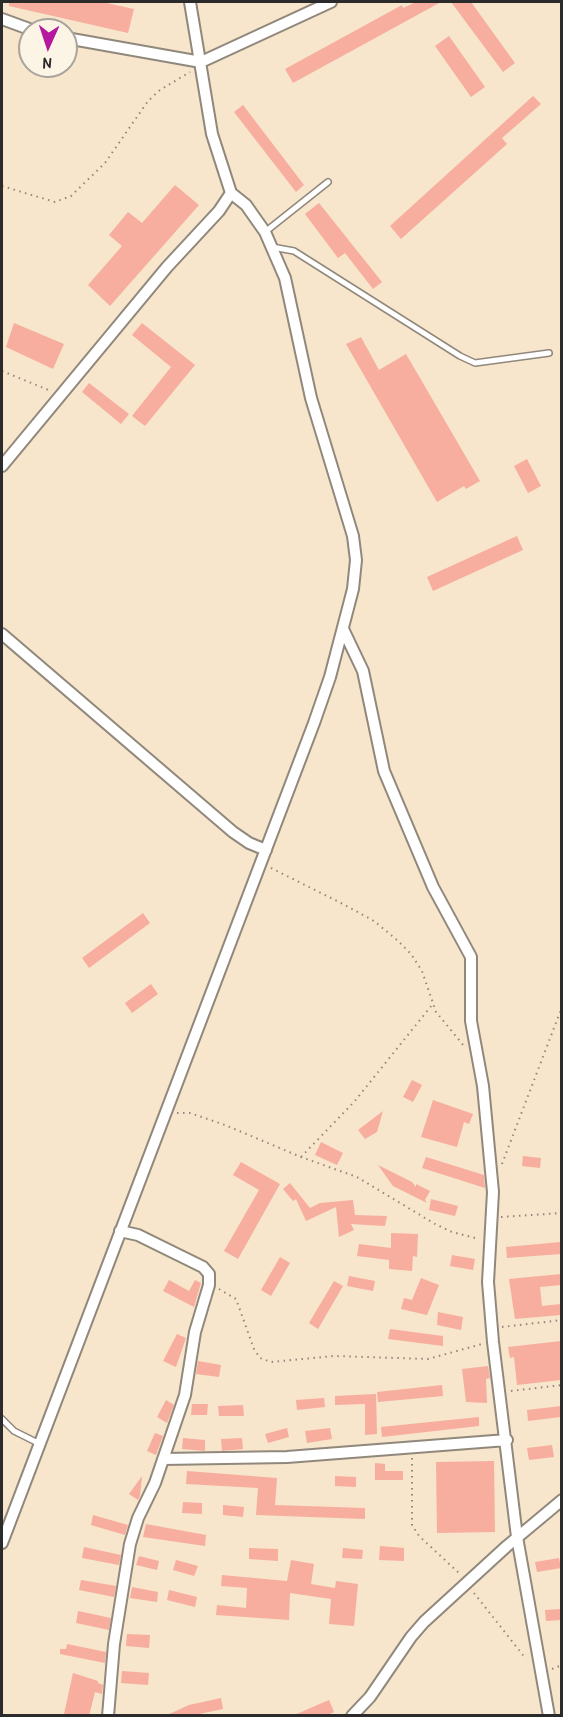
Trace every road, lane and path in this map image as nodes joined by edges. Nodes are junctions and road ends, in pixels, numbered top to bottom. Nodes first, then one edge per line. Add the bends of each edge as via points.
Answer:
1 (190, 2) edge
2 (331, 2) edge
3 (2, 19) edge
4 (18, 25) edge
5 (78, 40) edge
6 (201, 62) junction
7 (328, 182) dead end
8 (2, 186) edge
9 (231, 193) junction
10 (265, 232) junction
11 (272, 247) junction
12 (549, 353) dead end
13 (2, 371) edge
14 (59, 394) junction
15 (2, 466) edge
16 (342, 629) junction
17 (2, 634) edge
18 (266, 849) junction
19 (260, 863) junction
20 (432, 1005) junction
21 (561, 1007) edge
22 (478, 1058) junction
23 (164, 1118) junction
24 (301, 1157) junction
25 (500, 1171) dead end
26 (561, 1213) edge
27 (492, 1218) junction
28 (120, 1231) junction
29 (488, 1241) junction
30 (209, 1285) junction
31 (561, 1320) edge
32 (492, 1328) junction
33 (493, 1342) junction
34 (561, 1385) edge
35 (501, 1392) junction
36 (2, 1419) edge
37 (507, 1440) junction
38 (38, 1443) junction
39 (412, 1446) junction
40 (163, 1459) junction
41 (561, 1500) edge
42 (517, 1537) junction
43 (2, 1543) edge
44 (467, 1583) junction
45 (541, 1673) junction
46 (108, 1716) edge
47 (352, 1716) edge
48 (549, 1716) edge

1 - 6 street
2 - 6 street
3 - 4 street
5 - 6 street
6 - 8 path via 148,101 105,163 71,196 55,202
6 - 9 street via 212,134
7 - 10 lane
9 - 10 street via 246,205
9 - 14 street
10 - 11 street
11 - 12 lane via 294,251 475,363
11 - 16 street via 285,278 311,398 353,536 355,574
13 - 14 path
14 - 15 street
16 - 18 street via 330,677
16 - 22 street via 363,671 381,757 396,801 438,898 469,950 471,1021
17 - 18 street via 232,832
18 - 19 street
19 - 20 path via 374,921 398,940 422,971
19 - 23 street
20 - 22 path via 459,1041
20 - 24 path via 354,1102
21 - 25 path
22 - 27 street via 492,1175
23 - 24 path via 179,1112 190,1113
23 - 28 street
24 - 29 path via 357,1177 452,1232
26 - 27 path
27 - 29 street
28 - 30 street via 138,1235 203,1267
28 - 38 street
29 - 32 street
30 - 33 path via 236,1299 254,1349 260,1358 271,1362 334,1356 428,1359
30 - 40 street via 195,1332 185,1395
31 - 32 path
32 - 33 street
33 - 35 street
34 - 35 path
35 - 37 street
36 - 38 lane via 14,1431
37 - 39 street
37 - 42 street
38 - 43 street
39 - 40 street via 286,1457
39 - 44 path via 412,1525
40 - 46 street via 130,1544
41 - 42 street
42 - 44 street
42 - 45 street
44 - 45 path
44 - 47 street via 411,1637 387,1675
45 - 48 street

